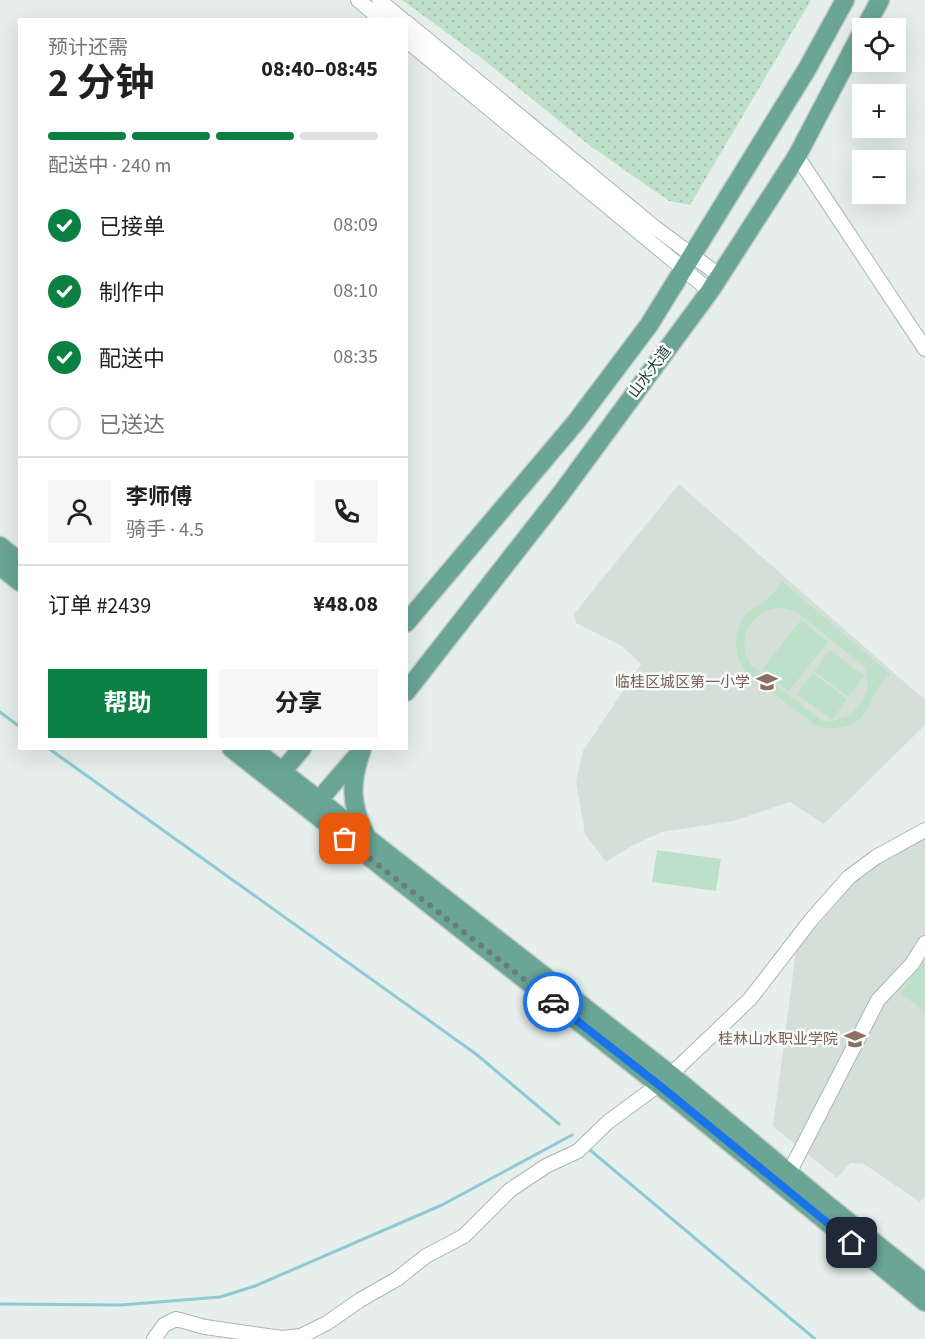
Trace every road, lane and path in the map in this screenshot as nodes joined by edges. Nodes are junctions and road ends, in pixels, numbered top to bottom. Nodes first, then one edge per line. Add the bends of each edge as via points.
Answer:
1 (358, 0) edge
2 (379, 0) edge
3 (845, 0) edge
4 (880, 0) edge
5 (380, 18) edge
6 (401, 18) edge
7 (870, 18) edge
8 (408, 24) edge
9 (408, 42) edge
10 (852, 53) edge
11 (797, 156) junction
12 (687, 262) junction
13 (720, 276) junction
14 (710, 291) junction
15 (925, 349) edge
16 (0, 546) edge
17 (18, 560) edge
18 (0, 566) edge
19 (18, 580) edge
20 (408, 621) edge
21 (408, 689) edge
22 (234, 750) edge
23 (254, 750) edge
24 (300, 750) edge
25 (361, 750) edge
26 (362, 750) edge
27 (278, 777) junction
28 (314, 806) junction
29 (925, 830) edge
30 (367, 838) junction
31 (925, 943) edge
32 (665, 1080) junction
33 (789, 1173) junction
34 (925, 1283) edge
35 (925, 1302) edge
36 (154, 1339) edge

1 - 5 street
2 - 6 street
3 - 12 main road, 山水大道 via 807,69
4 - 7 main road, 山水大道
8 - 12 street
9 - 12 street
10 - 11 main road, 山水大道
11 - 13 main road, 山水大道
11 - 15 street
12 - 13 street
12 - 14 street
12 - 20 main road, 山水大道 via 649,325 576,422
13 - 14 main road, 山水大道
14 - 21 main road, 山水大道 via 560,495
16 - 17 main road
18 - 19 main road
22 - 27 main road
23 - 27 main road
24 - 27 main road
25 - 28 main road
26 - 30 main road via 352,786 359,822
27 - 28 main road
28 - 30 main road
28 - 32 main road
29 - 32 street via 849,877 756,993
30 - 32 main road
31 - 33 street via 912,964 878,1000
32 - 33 main road
32 - 35 main road
32 - 36 street via 608,1122 581,1149 510,1190 464,1236 426,1256 397,1279 313,1330 282,1338 176,1319 164,1325
33 - 34 main road

